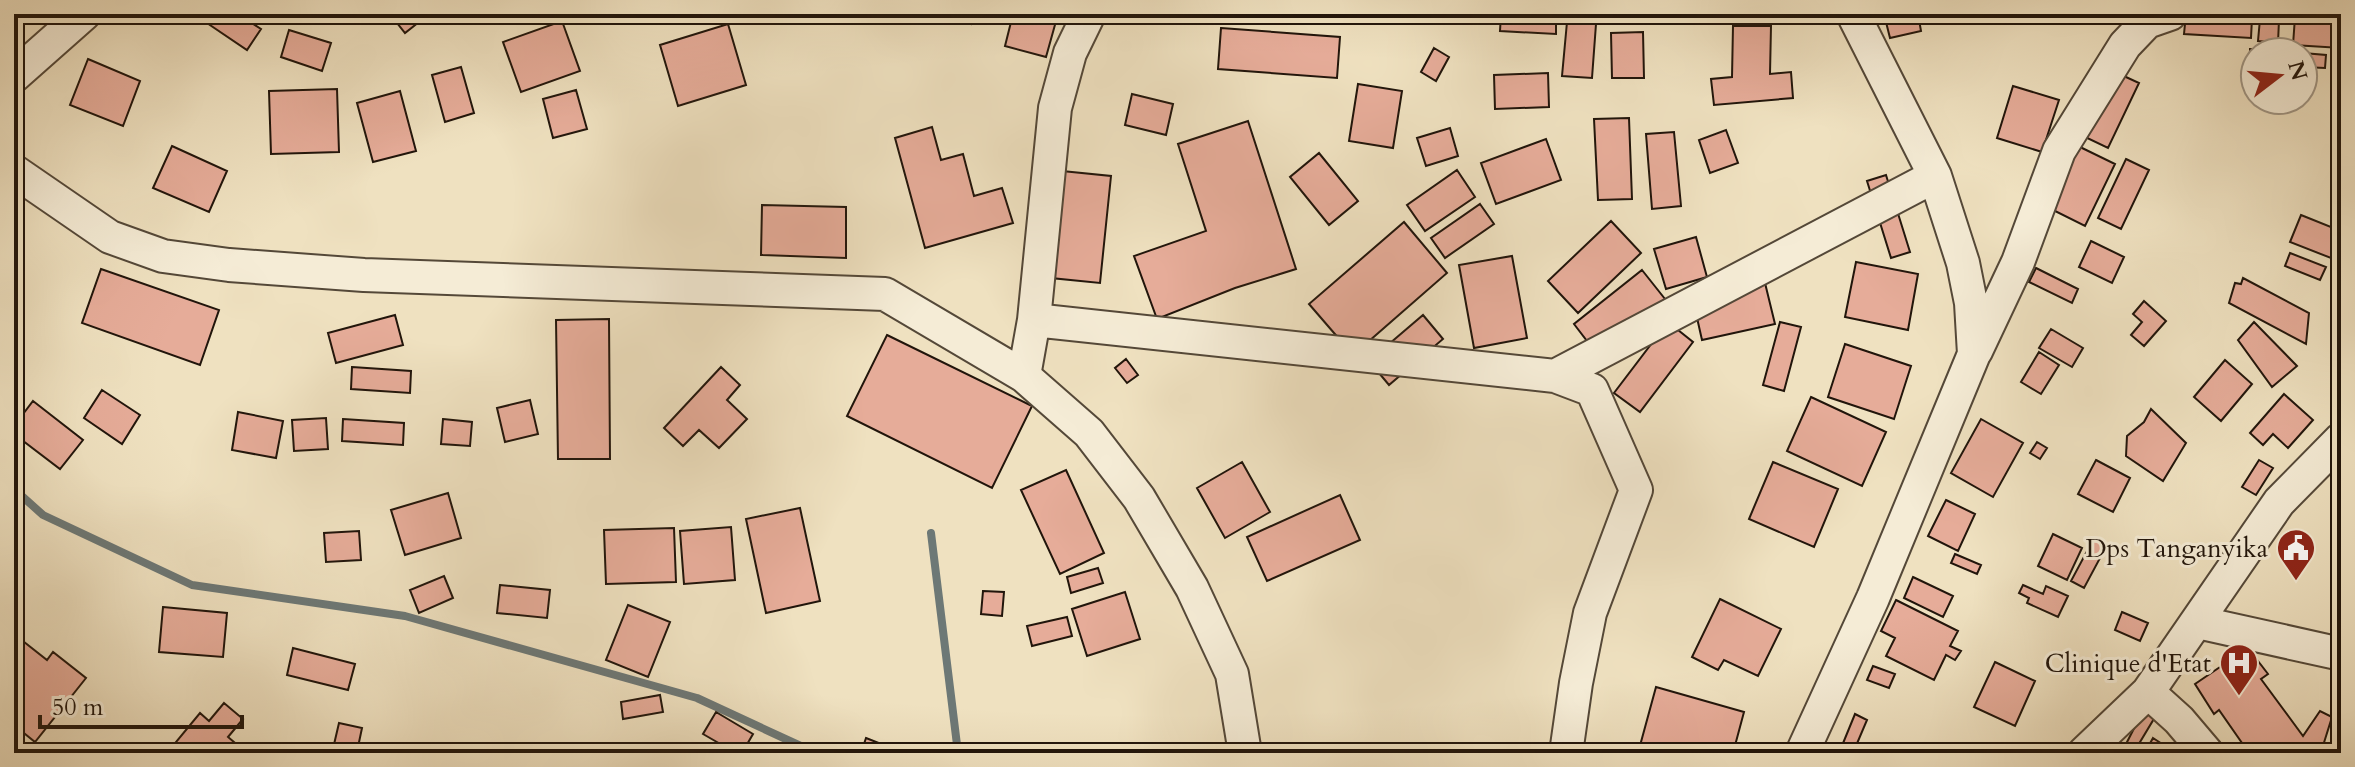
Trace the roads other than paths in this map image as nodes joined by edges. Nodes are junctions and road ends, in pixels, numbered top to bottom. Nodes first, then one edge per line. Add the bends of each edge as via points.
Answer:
1 (84, 14) edge
2 (1089, 14) edge
3 (2170, 14) edge
4 (1859, 18) edge
5 (14, 76) edge
6 (14, 171) edge
7 (1935, 176) junction
8 (1034, 320) junction
9 (1974, 354) junction
10 (1024, 376) junction
11 (1555, 376) junction
12 (2341, 439) edge
13 (2197, 622) junction
14 (2341, 654) edge
15 (2148, 692) junction
16 (1245, 753) edge
17 (1566, 753) edge
18 (1802, 753) edge
19 (2084, 753) edge
20 (2207, 753) edge

1 - 5 street
2 - 8 street via 1070,53 1055,108
3 - 9 street via 2147,22 2125,45 2059,151 2018,262
4 - 7 street
6 - 10 street via 110,237 163,256 364,275 885,294
7 - 9 street via 1963,263
7 - 11 street
8 - 10 street
8 - 11 street
9 - 18 street
10 - 16 street via 1089,433 1139,498 1192,588 1232,674
11 - 17 street via 1592,390 1636,490 1590,613
12 - 13 street via 2279,502
13 - 14 street
13 - 15 street
15 - 19 street
15 - 20 street

